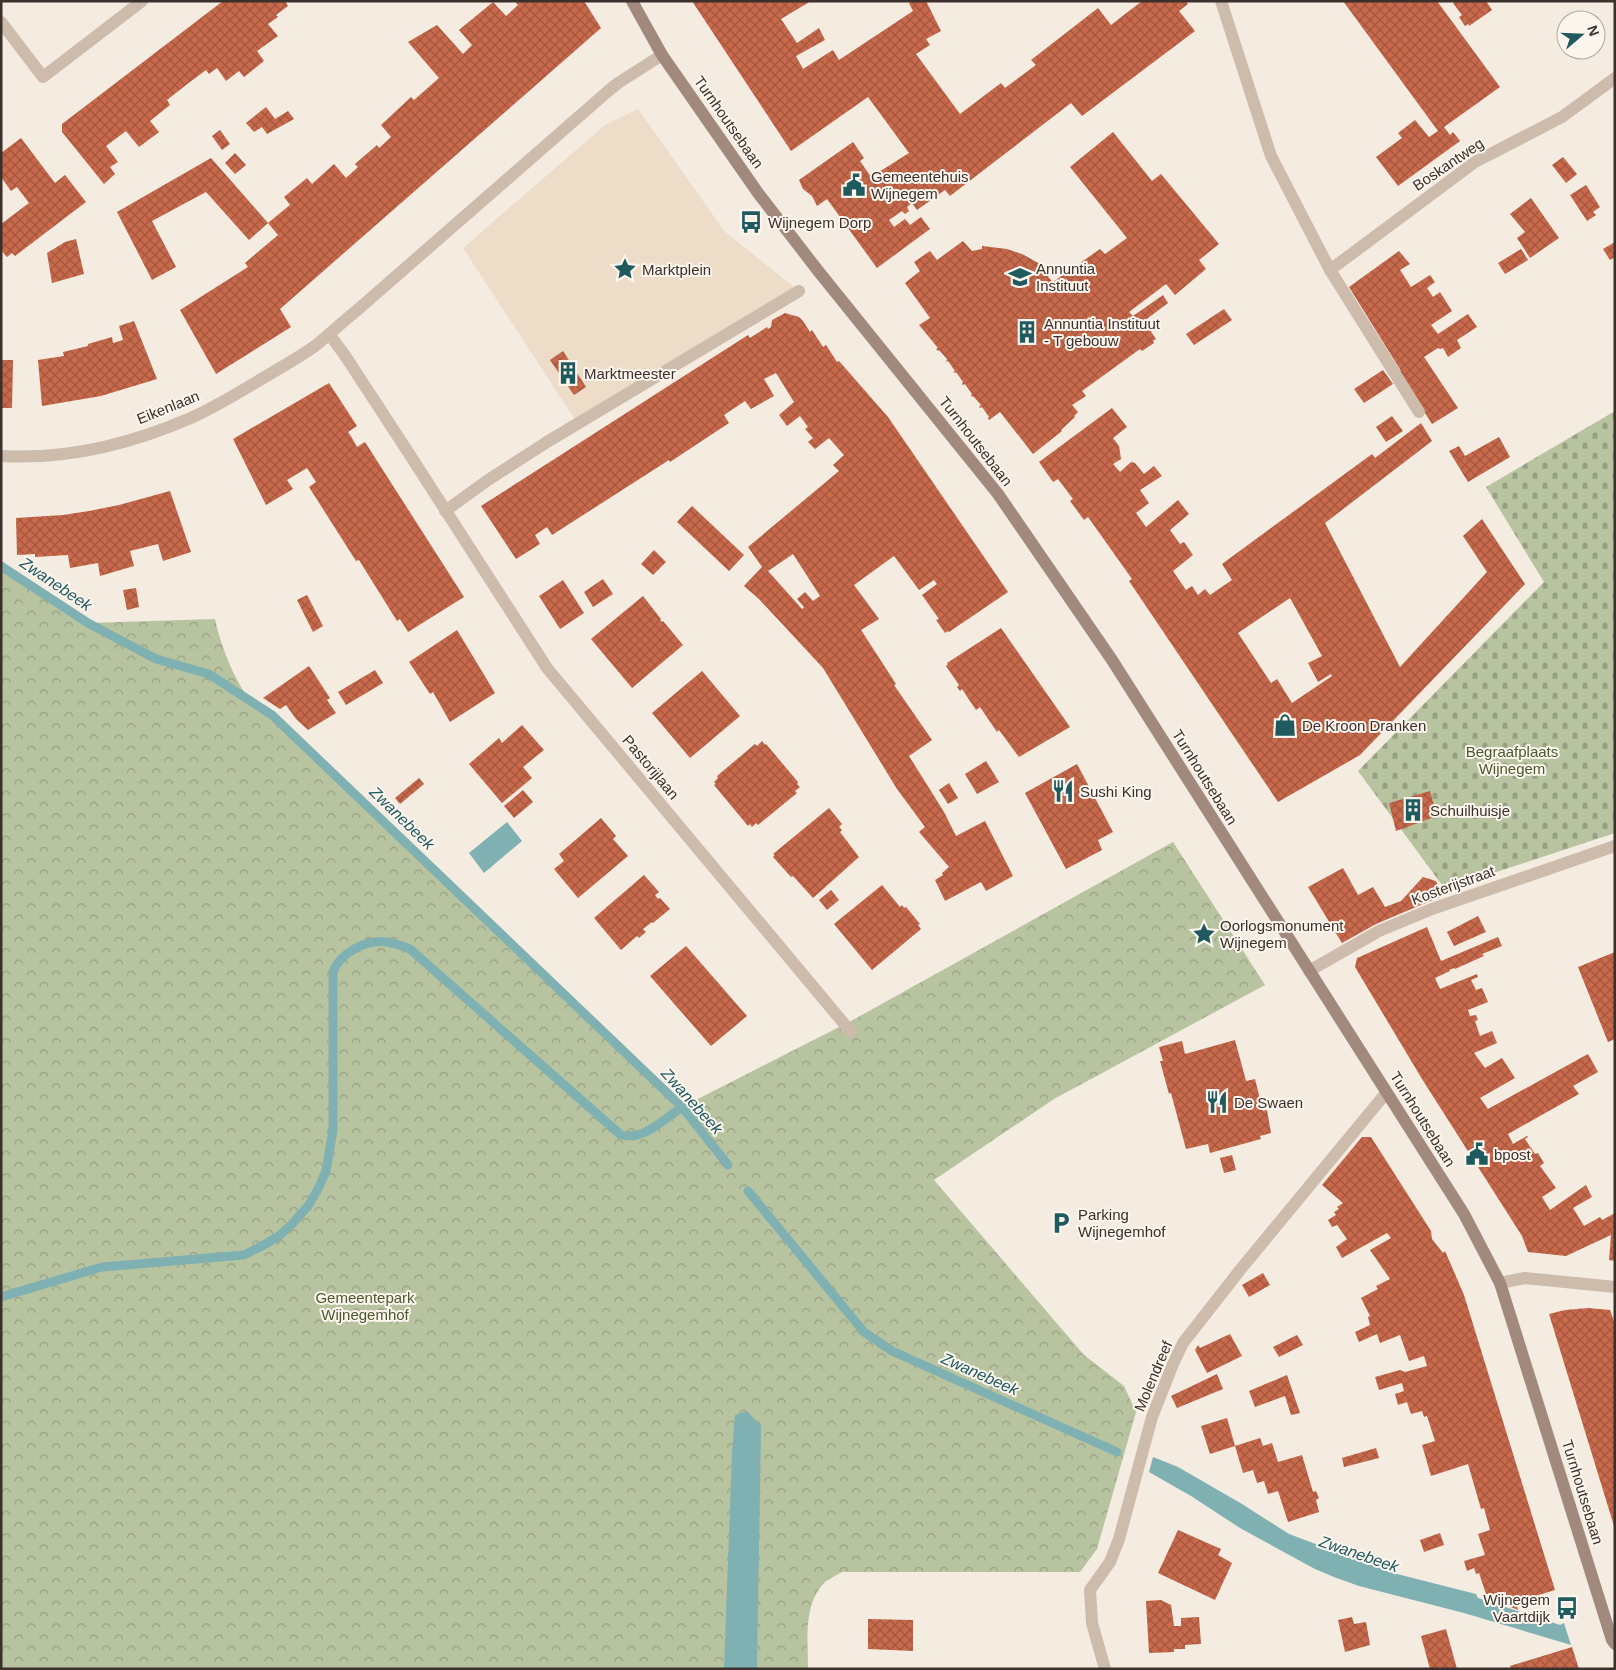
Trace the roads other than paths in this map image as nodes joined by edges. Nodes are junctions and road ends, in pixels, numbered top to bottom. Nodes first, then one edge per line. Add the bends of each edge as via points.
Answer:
1 (142, 1) edge
2 (632, 1) edge
3 (1221, 1) edge
4 (1, 22) edge
5 (662, 56) junction
6 (1615, 78) edge
7 (1330, 270) junction
8 (799, 291) dead end
9 (329, 334) junction
10 (1418, 412) dead end
11 (1, 456) edge
12 (445, 511) junction
13 (1615, 846) edge
14 (1309, 971) junction
15 (850, 1032) dead end
16 (1386, 1093) junction
17 (1500, 1283) junction
18 (1615, 1287) edge
19 (1613, 1642) edge
20 (1106, 1669) edge

1 - 4 street via 43,77
2 - 5 main road, Turnhoutsebaan
3 - 7 street via 1271,156
5 - 9 street via 607,92
5 - 14 main road, Turnhoutsebaan via 819,272 998,494 1112,660
6 - 7 street, Boskantweg via 1562,117 1475,162
7 - 10 street
8 - 12 street via 547,442
9 - 11 street, Eikenlaan via 233,396 139,438 76,452
9 - 12 street
12 - 15 street, Pastorijlaan via 547,668
13 - 14 street, Kosterijstraat via 1423,913 1379,931
14 - 16 main road, Turnhoutsebaan
16 - 17 main road, Turnhoutsebaan via 1464,1214
16 - 20 street, Molendreef via 1183,1343 1152,1417 1110,1562 1090,1590 1092,1623
17 - 18 street via 1525,1278
17 - 19 main road, Turnhoutsebaan

